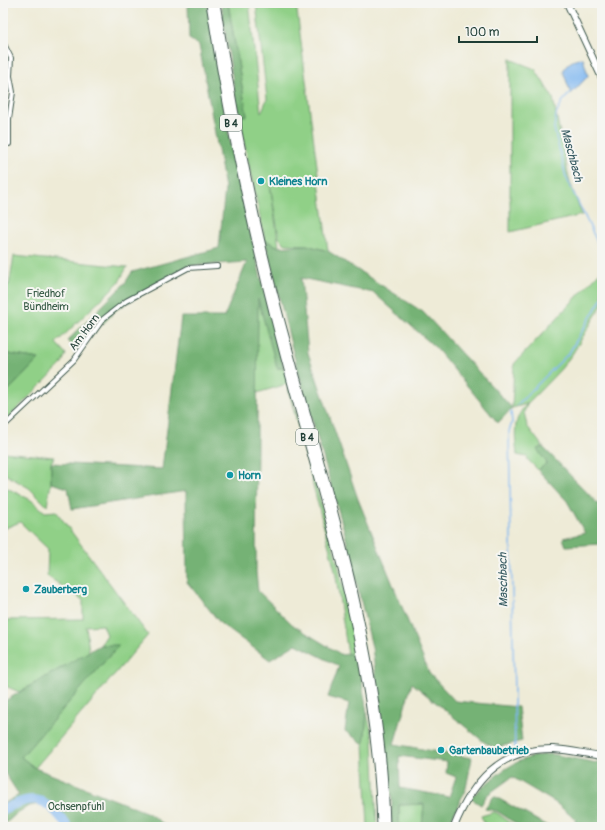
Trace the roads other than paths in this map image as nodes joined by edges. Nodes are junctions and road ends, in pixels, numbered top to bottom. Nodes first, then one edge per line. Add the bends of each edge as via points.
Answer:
1 (210, 3) edge
2 (216, 3) edge
3 (567, 3) edge
4 (3, 42) edge
5 (602, 78) edge
6 (9, 119) junction
7 (3, 121) edge
8 (9, 144) dead end
9 (258, 242) junction
10 (217, 266) dead end
11 (3, 427) edge
12 (602, 756) edge
13 (383, 803) junction
14 (381, 827) edge
15 (386, 827) edge
16 (454, 827) edge

1 - 9 highway, B 4 via 234,139
2 - 9 highway, B 4
3 - 5 street
4 - 6 street via 11,58 10,76 13,92
6 - 7 street
6 - 8 street
9 - 13 highway, B 4 via 359,613 379,723
10 - 11 street, Am Horn via 188,268 126,301 102,319 74,360
12 - 16 street via 552,749 526,752 507,759 490,770 475,786
13 - 14 highway, B 4
13 - 15 highway, B 4

